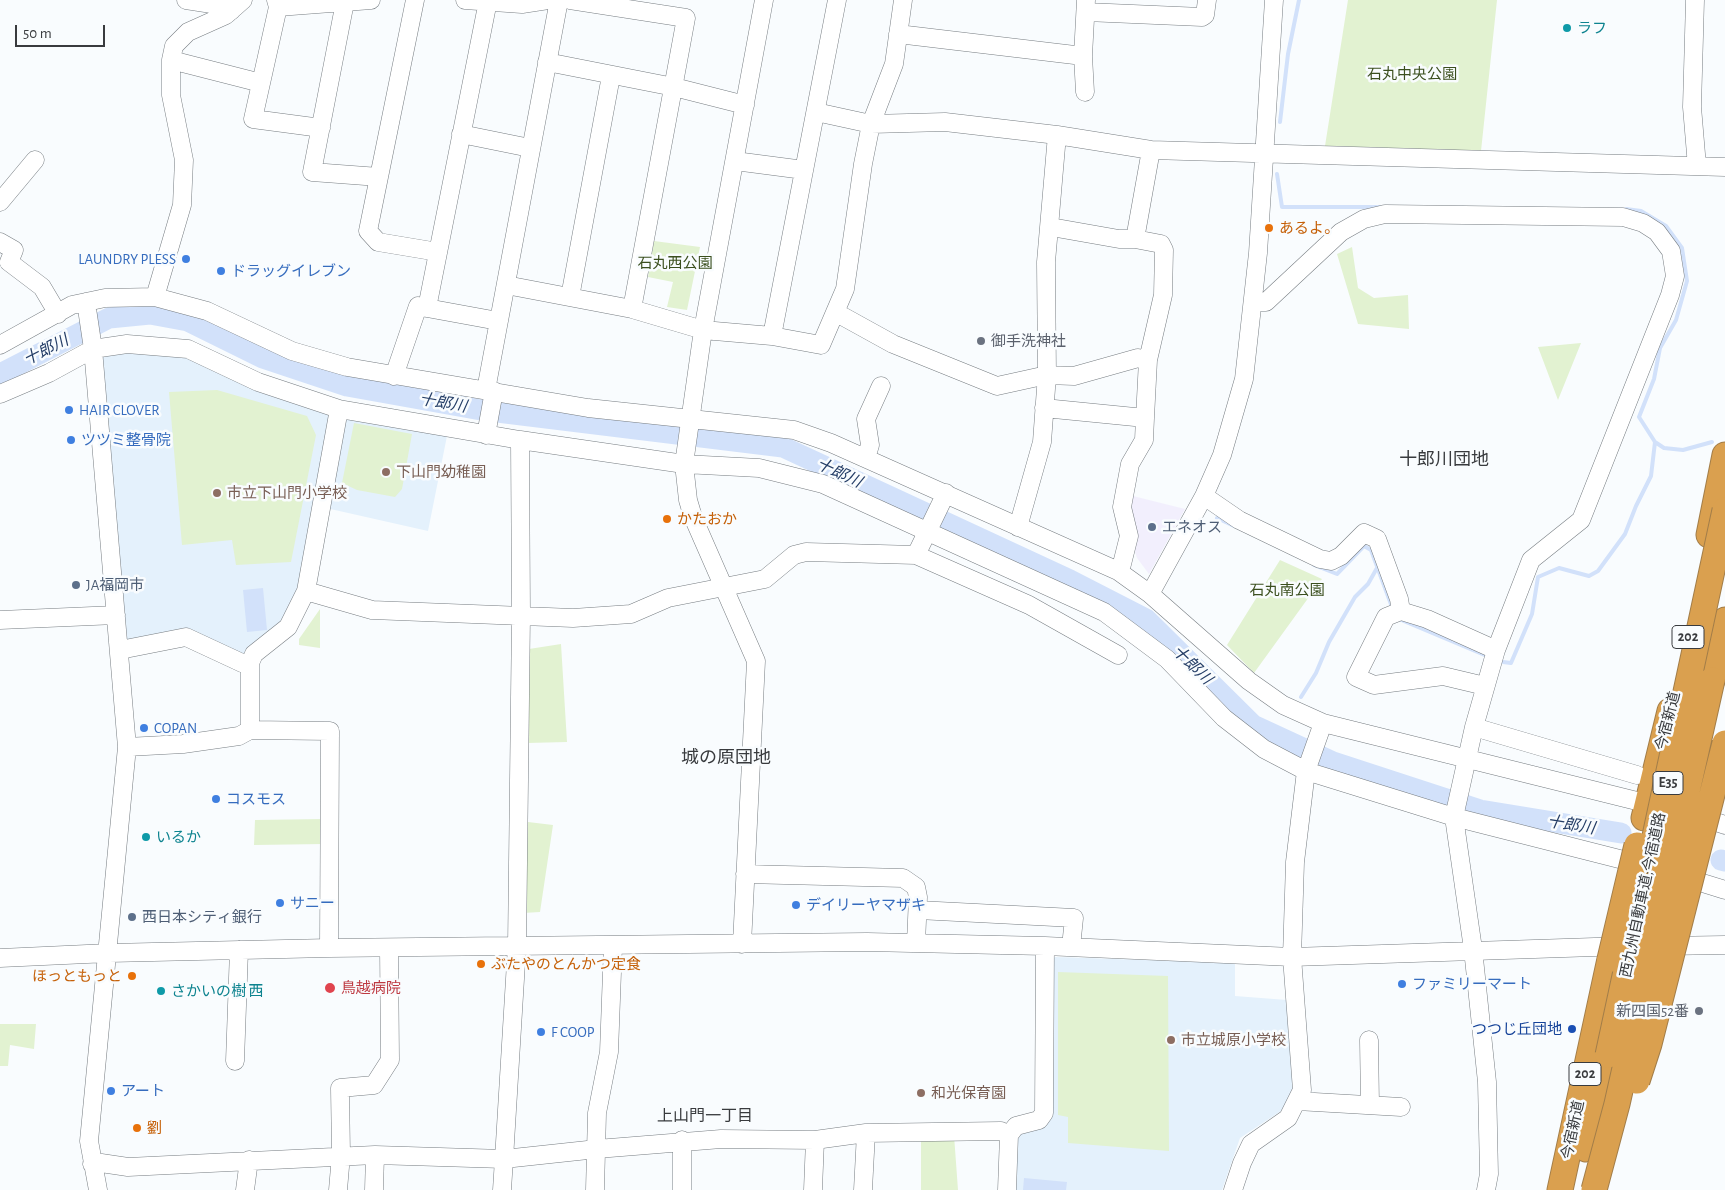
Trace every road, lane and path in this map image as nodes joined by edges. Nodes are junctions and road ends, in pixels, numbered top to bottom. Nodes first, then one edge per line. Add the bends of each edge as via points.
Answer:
1 (186, 0) edge
2 (372, 0) edge
3 (415, 0) edge
4 (465, 0) edge
5 (548, 0) edge
6 (559, 0) edge
7 (570, 0) edge
8 (764, 0) edge
9 (837, 0) edge
10 (904, 0) edge
11 (1207, 0) edge
12 (1274, 0) edge
13 (1695, 0) edge
14 (488, 1) edge
15 (345, 2) junction
16 (277, 3) edge
17 (237, 6) edge
18 (1086, 6) edge
19 (898, 34) junction
20 (1083, 56) junction
21 (171, 60) junction
22 (547, 62) junction
23 (611, 76) junction
24 (261, 83) junction
25 (674, 87) junction
26 (1084, 92) dead end
27 (745, 105) junction
28 (816, 112) junction
29 (871, 124) junction
30 (321, 128) junction
31 (461, 134) junction
32 (1057, 135) junction
33 (530, 148) junction
34 (1151, 150) junction
35 (1265, 153) junction
36 (35, 160) dead end
37 (735, 161) junction
38 (1697, 166) junction
39 (1725, 167) edge
40 (804, 170) junction
41 (379, 177) junction
42 (0, 202) edge
43 (1051, 227) junction
44 (1135, 238) junction
45 (0, 242) edge
46 (438, 252) junction
47 (506, 285) junction
48 (155, 297) junction
49 (570, 297) junction
50 (86, 302) junction
51 (1253, 302) junction
52 (427, 308) junction
53 (632, 309) junction
54 (835, 312) junction
55 (58, 314) junction
56 (498, 321) junction
57 (703, 330) junction
58 (772, 336) junction
59 (0, 345) edge
60 (93, 349) junction
61 (1148, 360) junction
62 (1047, 375) junction
63 (394, 376) junction
64 (881, 386) dead end
65 (490, 390) junction
66 (0, 394) edge
67 (1044, 408) junction
68 (339, 409) junction
69 (689, 418) junction
70 (1145, 418) junction
71 (486, 435) junction
72 (520, 440) junction
73 (1725, 455) edge
74 (866, 458) junction
75 (684, 464) junction
76 (946, 493) junction
77 (1204, 496) junction
78 (1725, 510) edge
79 (1018, 527) junction
80 (927, 532) junction
81 (916, 555) junction
82 (1118, 572) junction
83 (725, 587) junction
84 (306, 591) junction
85 (1150, 594) junction
86 (1401, 611) junction
87 (116, 615) junction
88 (521, 615) junction
89 (0, 620) edge
90 (1725, 620) edge
91 (1725, 636) edge
92 (120, 650) junction
93 (1496, 650) junction
94 (1118, 655) dead end
95 (250, 663) junction
96 (1718, 677) edge
97 (1485, 686) junction
98 (1323, 722) junction
99 (1474, 727) junction
100 (250, 730) junction
101 (1725, 743) edge
102 (127, 747) junction
103 (1468, 760) junction
104 (1306, 771) junction
105 (1725, 771) edge
106 (1637, 775) dead end
107 (1645, 811) junction
108 (1455, 815) junction
109 (1692, 821) junction
110 (1725, 826) edge
111 (745, 874) junction
112 (1725, 890) edge
113 (918, 910) junction
114 (916, 943) junction
115 (742, 944) junction
116 (613, 945) junction
117 (1725, 945) edge
118 (517, 946) junction
119 (1045, 946) junction
120 (1071, 947) junction
121 (329, 948) junction
122 (389, 948) junction
123 (239, 950) junction
124 (1473, 950) junction
125 (109, 952) junction
126 (1292, 957) junction
127 (0, 958) edge
128 (1369, 1040) dead end
129 (235, 1061) dead end
130 (1297, 1100) junction
131 (1370, 1105) junction
132 (1401, 1107) dead end
133 (866, 1132) junction
134 (1009, 1135) junction
135 (682, 1140) junction
136 (815, 1140) junction
137 (597, 1149) junction
138 (341, 1155) junction
139 (375, 1155) junction
140 (504, 1159) junction
141 (249, 1160) junction
142 (92, 1164) junction
143 (98, 1190) edge
144 (245, 1190) edge
145 (338, 1190) edge
146 (374, 1190) edge
147 (502, 1190) edge
148 (595, 1190) edge
149 (682, 1190) edge
150 (813, 1190) edge
151 (863, 1190) edge
152 (1007, 1190) edge
153 (1234, 1190) edge
154 (1486, 1190) edge
155 (1560, 1190) edge
156 (1575, 1190) edge
157 (1594, 1190) edge
158 (1604, 1190) edge

1 - 17 street
2 - 15 street
3 - 41 street
4 - 14 street
5 - 14 street via 522,4
6 - 22 street
7 - 25 street via 686,18
8 - 27 street
9 - 28 street
10 - 19 street
11 - 18 street via 1202,17
12 - 35 street
13 - 38 street via 1692,108
14 - 31 street
15 - 16 street
15 - 30 street
16 - 24 street
17 - 21 street via 188,32 174,46
18 - 20 street
19 - 20 street
19 - 29 street via 894,64
20 - 26 street
21 - 24 street
21 - 48 street via 170,95 184,160 182,205
22 - 23 street
22 - 33 street
23 - 25 street
23 - 49 street
24 - 30 street via 254,118
25 - 27 street
25 - 53 street
27 - 37 street
28 - 29 street
28 - 40 street
29 - 32 street via 945,122
29 - 54 street via 862,164 845,289
30 - 41 street via 312,172
31 - 33 street
31 - 46 street
32 - 34 street
32 - 43 street
33 - 47 street
34 - 35 street
34 - 44 street
35 - 38 street
35 - 51 street
36 - 42 street
37 - 40 street
37 - 57 street
38 - 39 street
40 - 58 street
41 - 46 street via 368,231 378,242
43 - 44 street via 1119,239
43 - 62 street via 1046,262
44 - 61 street via 1161,244 1164,250 1163,295
45 - 55 street via 14,250 9,262 42,287
46 - 52 street
47 - 49 street
47 - 56 street
48 - 50 street
48 - 63 street via 207,311 307,356
49 - 53 street
50 - 55 street via 72,305
50 - 60 street
51 - 77 street via 1244,379 1222,455
51 - 93 street via 1266,302 1341,232 1364,219 1385,214 1623,217 1643,222 1657,232 1671,251 1675,276 1670,295 1581,520 1531,560
52 - 56 street
52 - 63 street via 418,306
53 - 57 street
54 - 58 street via 821,345
54 - 62 street via 893,344 997,386
55 - 59 street
56 - 65 street
57 - 58 street
57 - 69 street
60 - 66 street
60 - 68 street via 127,344 188,349 258,382
60 - 87 street
61 - 62 street via 1138,358 1074,376
61 - 70 street
62 - 67 street
63 - 65 street
64 - 74 street via 866,419 870,445
65 - 69 street via 588,408
65 - 71 street
67 - 70 street
67 - 79 street via 1042,442
68 - 71 street
68 - 84 street
69 - 74 street via 794,430
69 - 75 street
70 - 82 street via 1144,440 1130,464 1122,507 1128,536
71 - 72 street
72 - 75 street
72 - 88 street
73 - 107 highway, 今宿新道 / 202 via 1681,669
74 - 76 street
75 - 80 street via 759,468 823,484
75 - 83 street via 693,517
76 - 79 street
76 - 80 street
77 - 85 street
77 - 86 street via 1239,520 1320,559 1331,561 1341,556 1364,533 1378,539
78 - 156 highway, 西九州自動車道;今宿道路 / E35, bridge via 1610,1046
79 - 82 street
80 - 81 street
80 - 104 street via 1104,612 1167,659 1231,723 1264,749
81 - 83 street via 806,552 794,555 765,579
81 - 94 street via 1029,605
82 - 85 street
83 - 88 street via 668,598 630,614 573,618
83 - 111 street via 756,660
84 - 88 street via 372,610
84 - 95 street via 288,627 254,654
85 - 98 street via 1249,681 1283,705
86 - 93 street
86 - 97 street via 1386,617 1356,677 1374,686 1442,676
87 - 89 street
87 - 92 street
88 - 118 street
90 - 96 highway, 西九州自動車道;今宿道路 / E35
91 - 96 highway
92 - 95 street via 186,637 242,663
92 - 102 street
93 - 97 street
95 - 100 street
96 - 109 highway
96 - 157 highway, 西九州自動車道;今宿道路 / E35, bridge
97 - 99 street
98 - 103 street
98 - 104 street
99 - 103 street
99 - 106 street
100 - 102 street via 239,736
100 - 121 street via 330,731
101 - 158 highway, bridge via 1649,1044
102 - 125 street
103 - 107 street
103 - 108 street
104 - 108 street
104 - 126 street via 1295,862
105 - 109 street
107 - 109 street
107 - 155 highway, 今宿新道 / 202, bridge
108 - 112 street via 1617,857
108 - 124 street
109 - 110 street
109 - 158 highway via 1614,1160
111 - 113 street via 903,878 916,887
111 - 115 street
113 - 114 street
113 - 120 street via 1074,918
114 - 115 street
114 - 119 street
115 - 116 street
116 - 118 street
116 - 137 street via 609,1052 597,1113
117 - 124 street
118 - 122 street
118 - 140 street
119 - 120 street
119 - 134 street via 1044,1113 1039,1120 1016,1126
120 - 126 street
121 - 122 street
121 - 123 street
122 - 138 street via 390,1060 374,1085 340,1088
123 - 125 street
123 - 129 street
124 - 126 street
124 - 154 street via 1487,1082 1490,1174
125 - 127 street
125 - 142 street via 89,1141
126 - 130 street via 1302,1090
128 - 131 street
130 - 131 street
130 - 153 street via 1288,1118 1251,1144
131 - 132 street
133 - 134 street via 1001,1131
133 - 136 street
133 - 151 street
134 - 152 street
135 - 136 street
135 - 137 street
135 - 149 street
136 - 150 street
137 - 140 street
137 - 148 street
138 - 139 street
138 - 141 street
138 - 145 street
139 - 140 street
139 - 146 street
140 - 147 street
141 - 142 street via 128,1166
141 - 144 street
142 - 143 street

